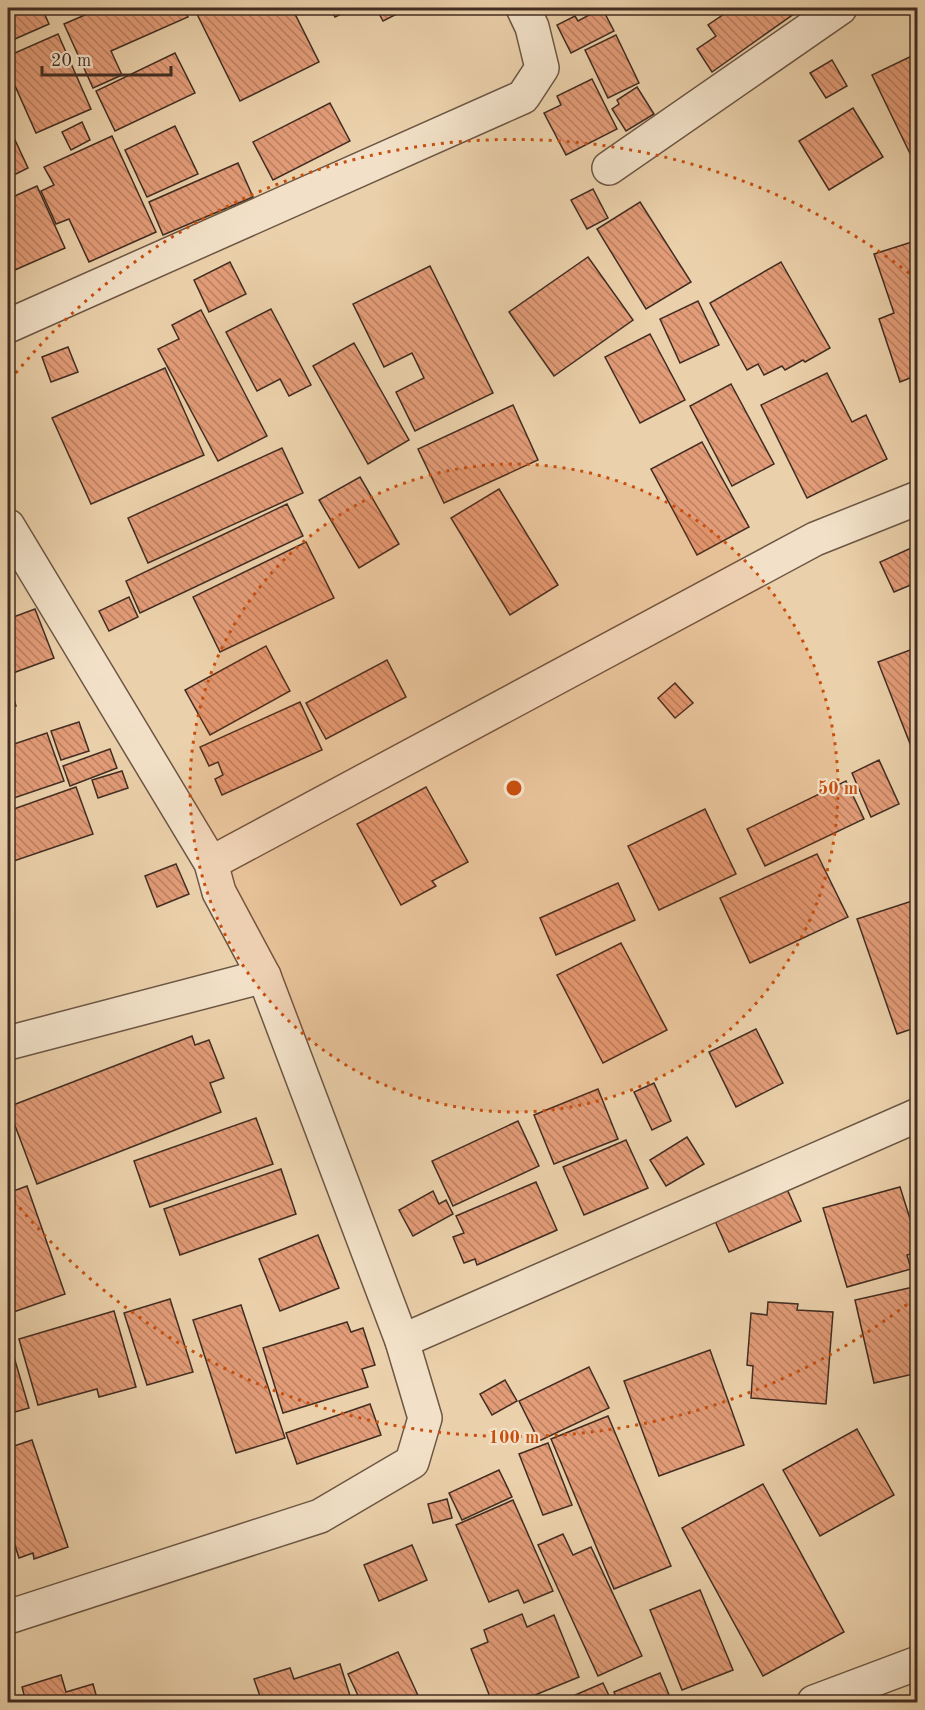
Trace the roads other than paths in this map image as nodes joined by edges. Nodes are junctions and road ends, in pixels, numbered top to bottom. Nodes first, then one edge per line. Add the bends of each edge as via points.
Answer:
1 (523, 8) edge
2 (840, 8) edge
3 (609, 168) dead end
4 (8, 326) edge
5 (918, 498) edge
6 (8, 526) edge
7 (211, 864) junction
8 (264, 976) junction
9 (8, 1043) edge
10 (918, 1115) edge
11 (402, 1341) junction
12 (8, 1617) edge
13 (918, 1663) edge
14 (814, 1702) edge

1 - 4 street via 542,68 524,97
2 - 3 street
5 - 7 street via 815,539
6 - 7 street
7 - 8 street via 219,892
8 - 9 street
8 - 11 street
10 - 11 street
11 - 12 street via 425,1418 412,1462 320,1516
13 - 14 street

